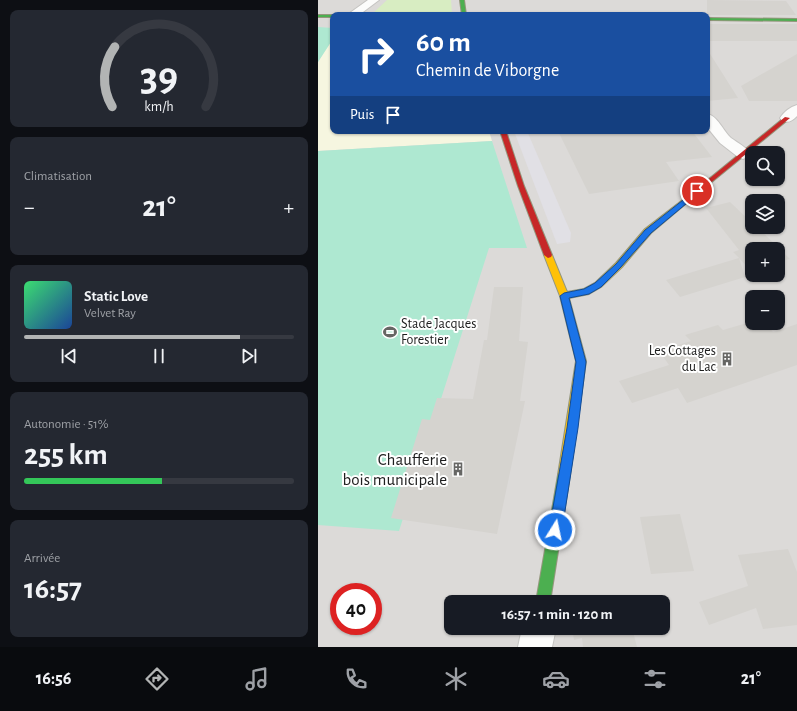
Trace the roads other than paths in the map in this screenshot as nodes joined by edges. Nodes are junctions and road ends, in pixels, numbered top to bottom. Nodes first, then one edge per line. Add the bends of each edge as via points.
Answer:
1 (374, 0) edge
2 (462, 0) edge
3 (356, 12) edge
4 (464, 12) edge
5 (318, 16) edge
6 (330, 16) edge
7 (710, 19) edge
8 (797, 20) edge
9 (792, 114) edge
10 (710, 122) edge
11 (504, 134) edge
12 (743, 154) junction
13 (564, 296) junction
14 (544, 595) edge
15 (538, 635) edge
16 (535, 647) edge

1 - 3 street
2 - 4 street
5 - 6 street
7 - 8 street
9 - 12 street
10 - 12 street via 725,140
11 - 13 street via 521,186
12 - 13 street via 648,231 619,266 598,285 586,292
13 - 14 street via 581,362
15 - 16 street

